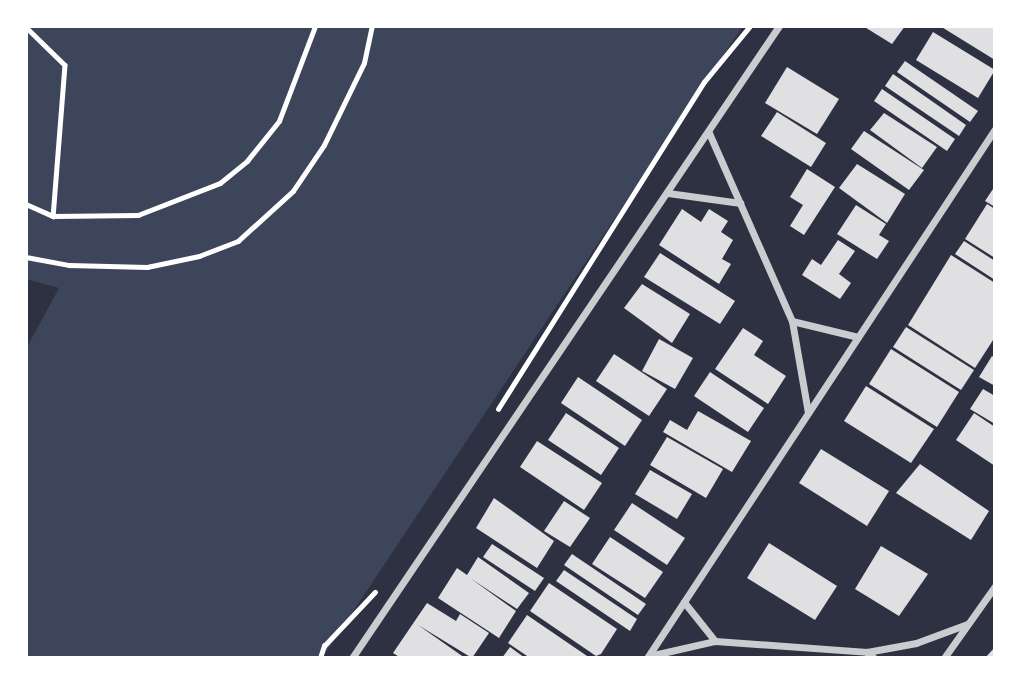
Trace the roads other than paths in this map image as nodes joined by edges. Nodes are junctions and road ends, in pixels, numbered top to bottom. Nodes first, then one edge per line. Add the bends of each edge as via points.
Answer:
1 (779, 26) edge
2 (995, 129) edge
3 (709, 133) junction
4 (668, 193) junction
5 (740, 203) junction
6 (792, 321) junction
7 (858, 337) junction
8 (808, 413) junction
9 (995, 586) edge
10 (684, 602) junction
11 (967, 624) junction
12 (715, 641) junction
13 (867, 652) junction
14 (648, 657) edge
15 (352, 658) edge
16 (874, 658) edge
17 (944, 658) edge

1 - 3 street
2 - 7 street
3 - 4 street
3 - 5 street
4 - 5 street
4 - 15 street
5 - 6 street
6 - 7 street
6 - 8 street
7 - 8 street
8 - 10 street
9 - 11 street
10 - 12 street
10 - 14 street
11 - 13 street via 916,643
11 - 17 street
12 - 13 street
12 - 14 street
13 - 16 street

